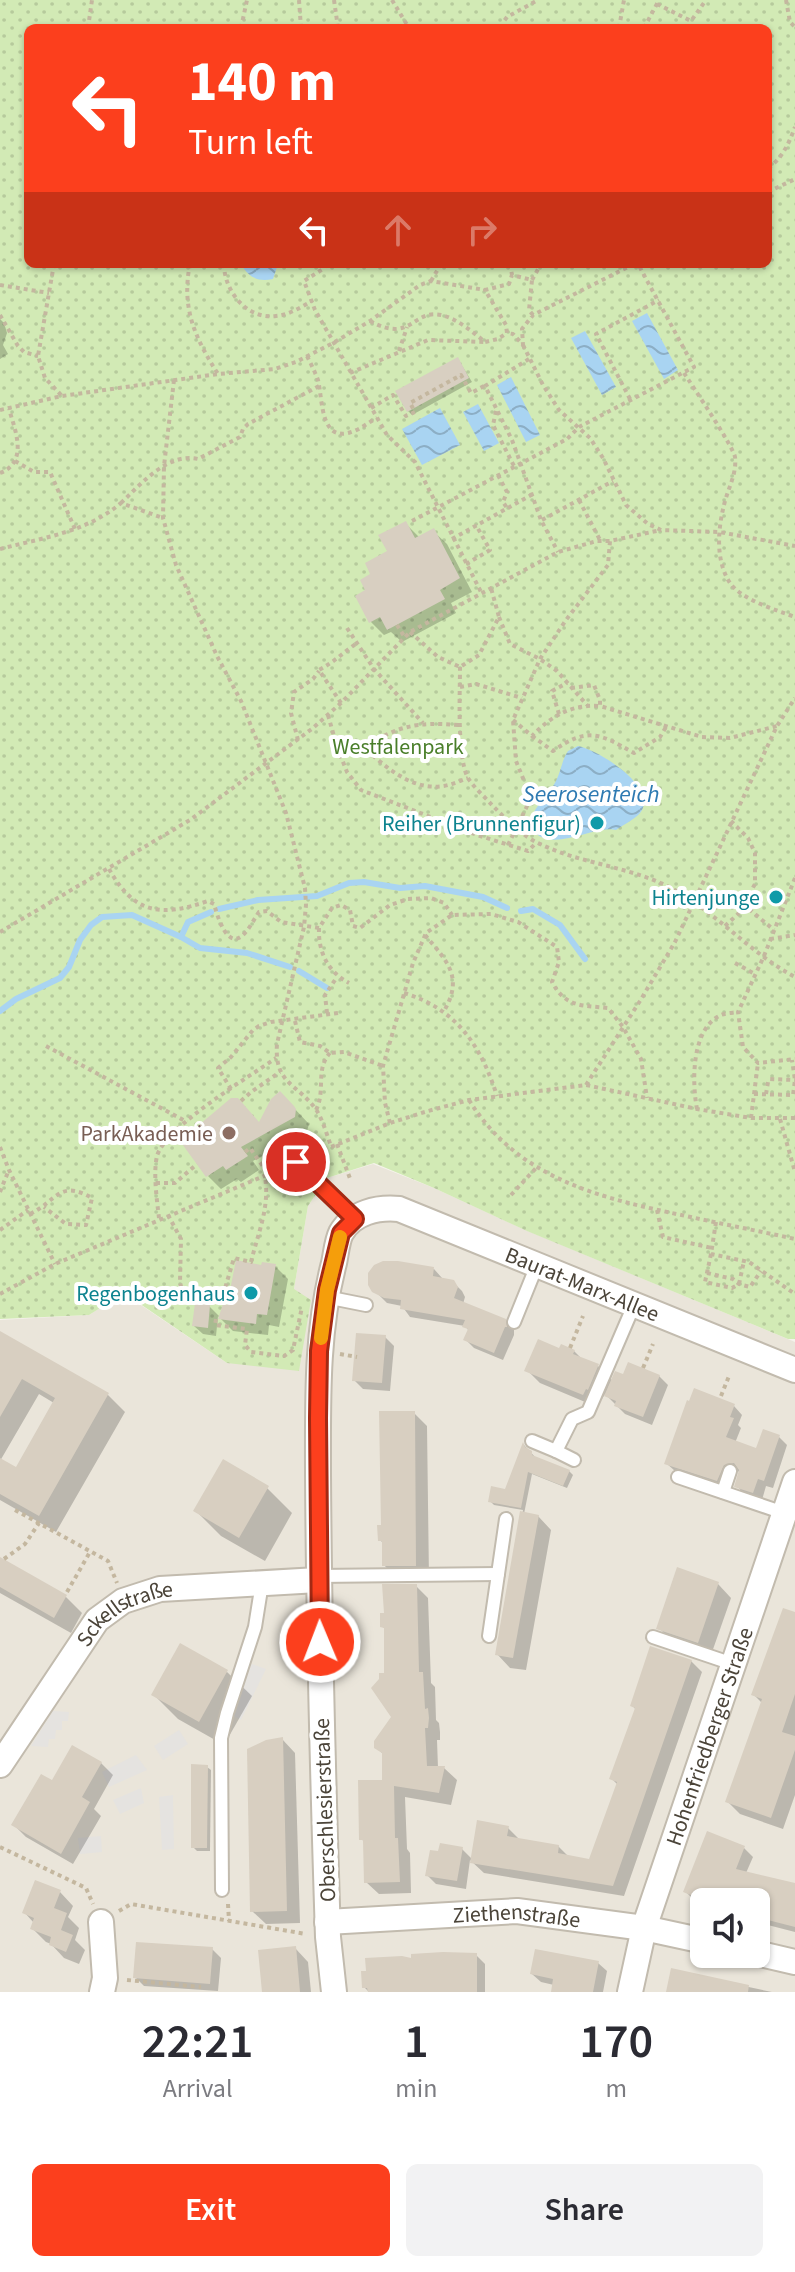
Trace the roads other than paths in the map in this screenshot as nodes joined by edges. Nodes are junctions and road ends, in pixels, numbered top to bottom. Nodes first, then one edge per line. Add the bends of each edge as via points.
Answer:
1 (296, 1162) road end
2 (362, 1215) junction
3 (537, 1265) junction
4 (318, 1303) junction
5 (366, 1305) dead end
6 (634, 1305) junction
7 (514, 1322) dead end
8 (795, 1370) edge
9 (532, 1441) dead end
10 (556, 1451) junction
11 (574, 1460) dead end
12 (730, 1471) dead end
13 (678, 1477) dead end
14 (795, 1482) edge
15 (723, 1492) junction
16 (784, 1513) junction
17 (506, 1519) dead end
18 (498, 1574) junction
19 (318, 1578) junction
20 (262, 1583) junction
21 (489, 1636) dead end
22 (653, 1637) dead end
23 (733, 1664) junction
24 (0, 1765) edge
25 (222, 1890) dead end
26 (101, 1922) road end
27 (644, 1928) junction
28 (328, 1930) junction
29 (690, 1938) edge
30 (770, 1956) edge
31 (795, 1962) edge
32 (104, 1985) edge
33 (334, 1992) edge
34 (630, 1992) edge

1 - 2 lane
2 - 3 street, Baurat-Marx-Allee via 382,1207 399,1209
2 - 4 street, Oberschlesierstraße via 341,1233
3 - 6 street, Baurat-Marx-Allee
3 - 7 lane
4 - 5 lane
4 - 19 street, Oberschlesierstraße
6 - 8 street, Baurat-Marx-Allee
6 - 10 lane via 588,1412 572,1419
9 - 10 lane
10 - 11 lane
12 - 15 lane
13 - 15 lane
14 - 16 street, Hohenfriedberger Straße
15 - 16 lane
16 - 23 street, Hohenfriedberger Straße
17 - 18 lane
18 - 19 lane
18 - 21 lane
19 - 20 street, Sckellstraße
19 - 28 street, Oberschlesierstraße
20 - 24 street, Sckellstraße via 160,1589 123,1601 97,1620
20 - 25 lane via 255,1627 221,1738
22 - 23 lane
23 - 27 street, Hohenfriedberger Straße
26 - 32 street
27 - 28 street, Ziethenstraße via 517,1911
27 - 29 street, Ziethenstraße
27 - 34 street, Hohenfriedberger Straße
28 - 33 street, Oberschlesierstraße
30 - 31 street

